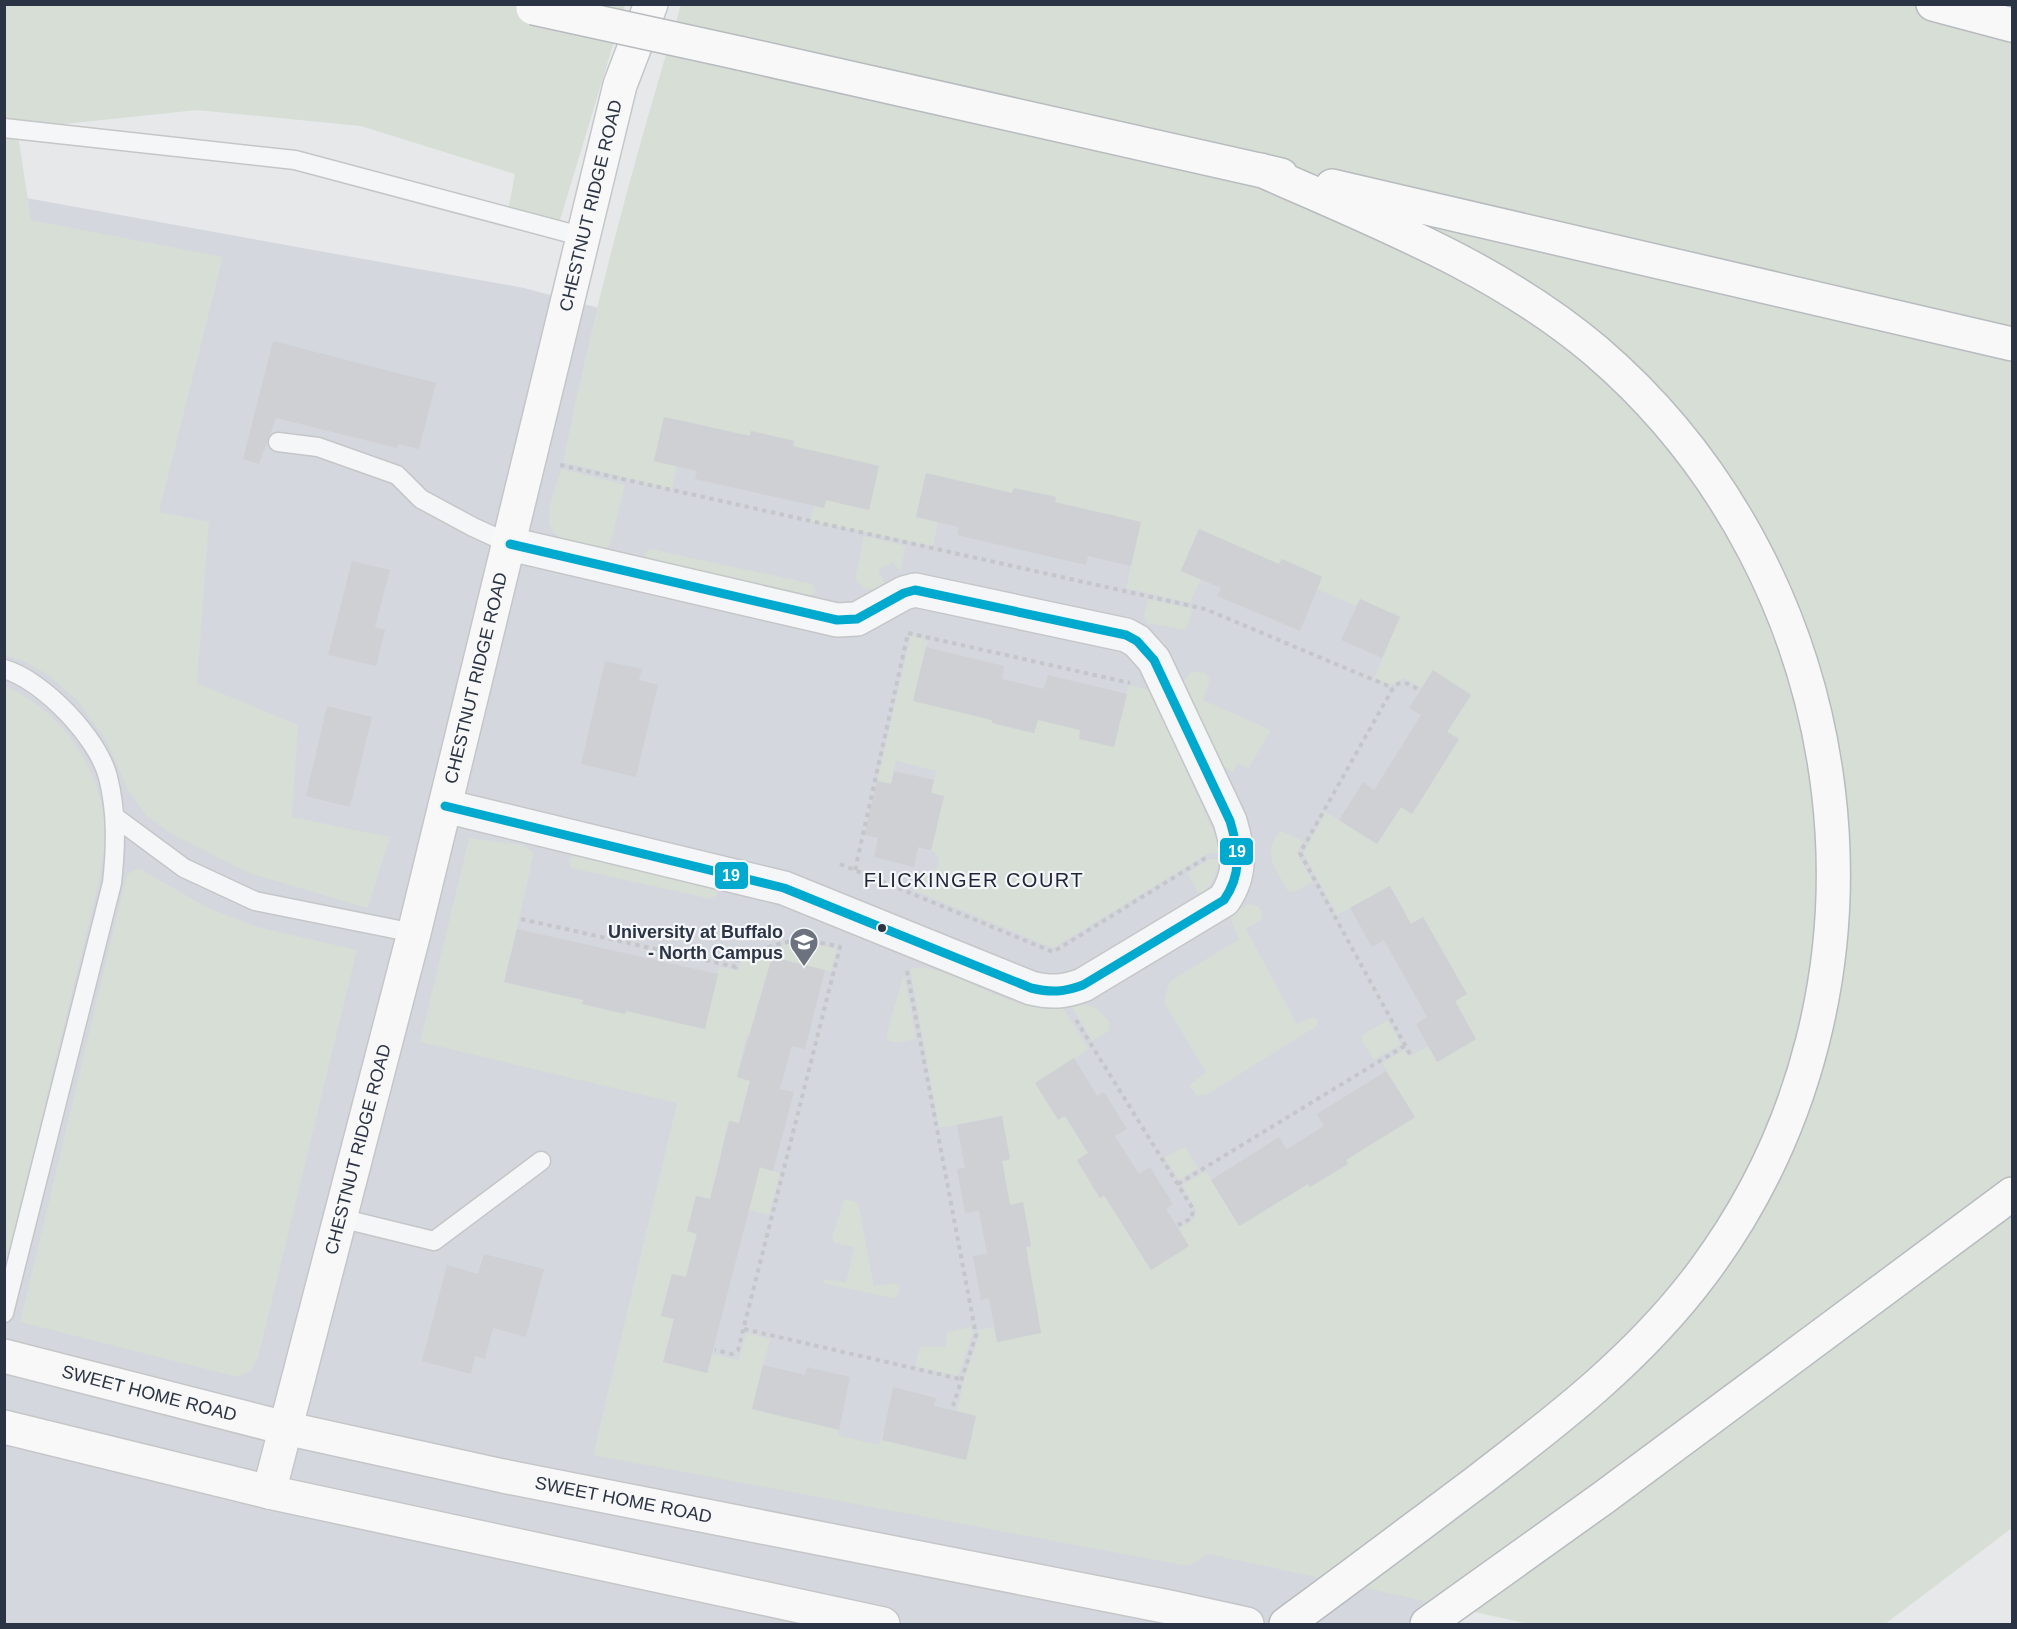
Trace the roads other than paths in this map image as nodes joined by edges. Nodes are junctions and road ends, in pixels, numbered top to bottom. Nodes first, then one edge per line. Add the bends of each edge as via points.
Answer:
1 (651, 4) edge
2 (1933, 4) edge
3 (524, 6) edge
4 (2013, 26) edge
5 (4, 128) edge
6 (1261, 170) junction
7 (584, 237) junction
8 (2013, 344) edge
9 (278, 442) dead end
10 (510, 544) junction
11 (4, 669) edge
12 (445, 806) junction
13 (114, 817) junction
14 (414, 933) junction
15 (541, 1161) dead end
16 (2013, 1194) edge
17 (340, 1218) junction
18 (4, 1313) edge
19 (4, 1356) edge
20 (4, 1427) edge
21 (285, 1428) junction
22 (269, 1492) junction
23 (883, 1624) edge
24 (1246, 1624) edge
25 (1286, 1624) edge
26 (1427, 1624) edge

1 - 7 main road, CHESTNUT RIDGE ROAD via 620,85
2 - 4 main road
3 - 6 main road, bridge
5 - 7 lane via 295,160
6 - 8 main road
6 - 25 main road via 1486,273 1567,328 1612,366 1694,454 1754,549 1778,599 1809,687 1830,802 1832,917 1817,1024 1786,1122 1768,1167 1740,1219 1686,1295 1627,1359 1534,1438
7 - 10 main road, CHESTNUT RIDGE ROAD
9 - 10 lane via 318,447 366,462 397,476 421,499
10 - 12 main road, CHESTNUT RIDGE ROAD
10 - 12 street via 837,620 856,619 915,590 1137,641 1147,650 1169,692 1230,821 1238,846 1234,886 1224,900 1083,985 1063,992 1031,988 784,888
11 - 13 lane via 37,685 65,709 89,741 107,774
12 - 14 main road, CHESTNUT RIDGE ROAD
13 - 14 lane via 184,868 255,900
13 - 18 lane via 112,883
14 - 17 main road, CHESTNUT RIDGE ROAD
15 - 17 lane via 434,1241
16 - 26 main road
17 - 21 main road, CHESTNUT RIDGE ROAD
19 - 21 main road, SWEET HOME ROAD
20 - 22 main road
21 - 22 main road, CHESTNUT RIDGE ROAD
21 - 24 main road, SWEET HOME ROAD via 503,1476
22 - 23 main road

